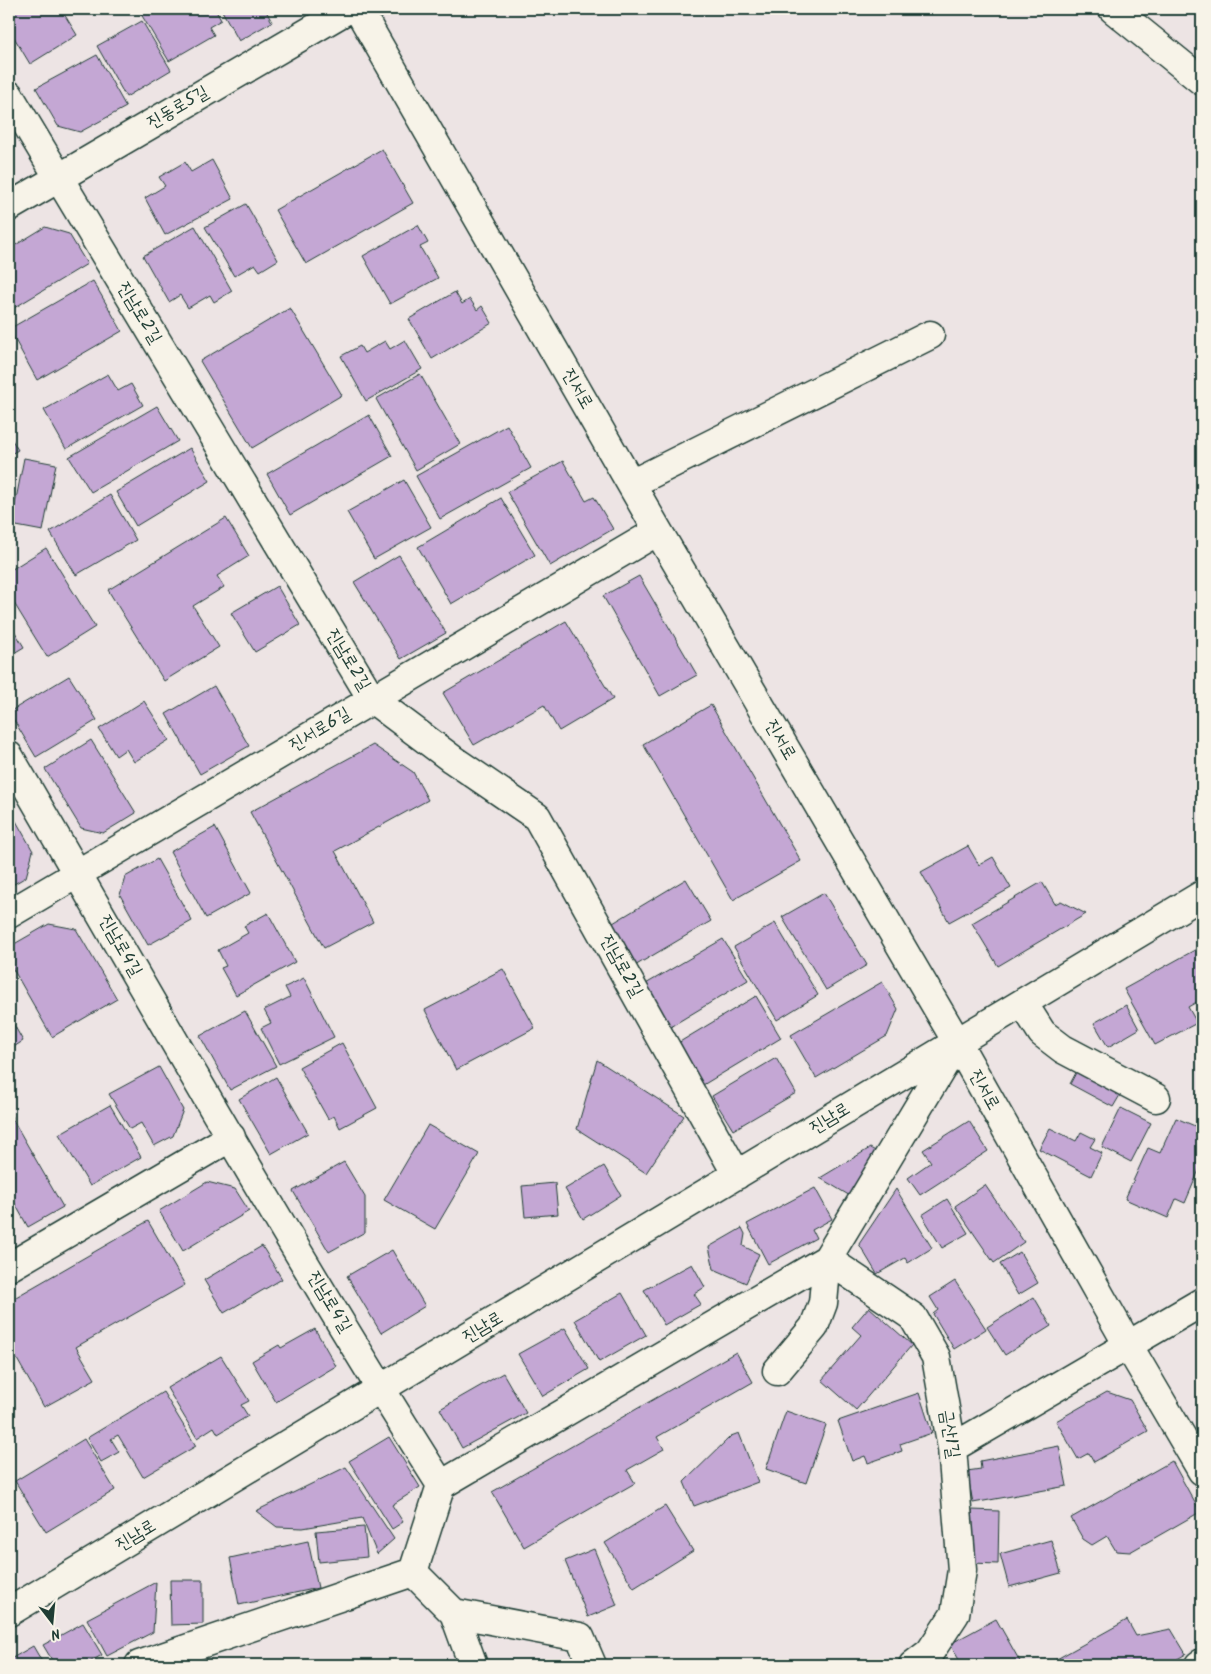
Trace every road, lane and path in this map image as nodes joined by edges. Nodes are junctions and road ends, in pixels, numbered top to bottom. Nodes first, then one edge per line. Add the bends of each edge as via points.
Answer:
1 (348, 9) edge
2 (358, 9) edge
3 (1113, 9) edge
4 (1202, 81) edge
5 (9, 95) edge
6 (57, 179) junction
7 (9, 208) edge
8 (930, 335) dead end
9 (631, 484) junction
10 (658, 531) junction
11 (372, 699) junction
12 (9, 756) edge
13 (77, 873) junction
14 (1202, 896) edge
15 (9, 914) edge
16 (1023, 1003) junction
17 (957, 1042) junction
18 (1156, 1098) dead end
19 (230, 1137) junction
20 (738, 1175) junction
21 (827, 1259) junction
22 (9, 1266) edge
23 (1202, 1302) edge
24 (1128, 1345) junction
25 (778, 1371) dead end
26 (381, 1390) junction
27 (952, 1448) junction
28 (1202, 1471) edge
29 (441, 1485) junction
30 (413, 1572) junction
31 (9, 1612) edge
32 (454, 1612) junction
33 (927, 1661) edge
34 (139, 1665) edge
35 (474, 1665) edge
36 (592, 1665) edge

1 - 6 street, 진동로5길
2 - 9 street, 진서로
3 - 4 street
5 - 6 street, 진남로2길
6 - 7 street, 진동로5길
6 - 11 street, 진남로2길
8 - 9 street
9 - 10 street, 진서로
10 - 11 street, 진서로6길
10 - 17 street, 진서로
11 - 13 street, 진서로6길
11 - 20 street, 진남로2길 via 536,817
12 - 13 street, 진남로4길
13 - 15 street, 진서로6길
13 - 19 street, 진남로4길
14 - 16 street, 진남로
16 - 17 street, 진남로
16 - 18 street via 1042,1033 1063,1049
17 - 20 street, 진남로
17 - 21 street, 진남로
17 - 24 street, 진서로
19 - 22 street
19 - 26 street, 진남로4길
20 - 26 street, 진남로
21 - 25 street via 824,1303 814,1327
21 - 27 street, 금산1길 via 913,1317 936,1357
21 - 29 street, 진남로
23 - 24 street
24 - 27 street
24 - 28 street, 진서로
26 - 29 street, 진남로4길
26 - 31 street, 진남로
27 - 33 street, 금산1길 via 962,1570 956,1614
29 - 30 street
30 - 32 street
30 - 34 street
32 - 35 street
32 - 36 street via 580,1637

